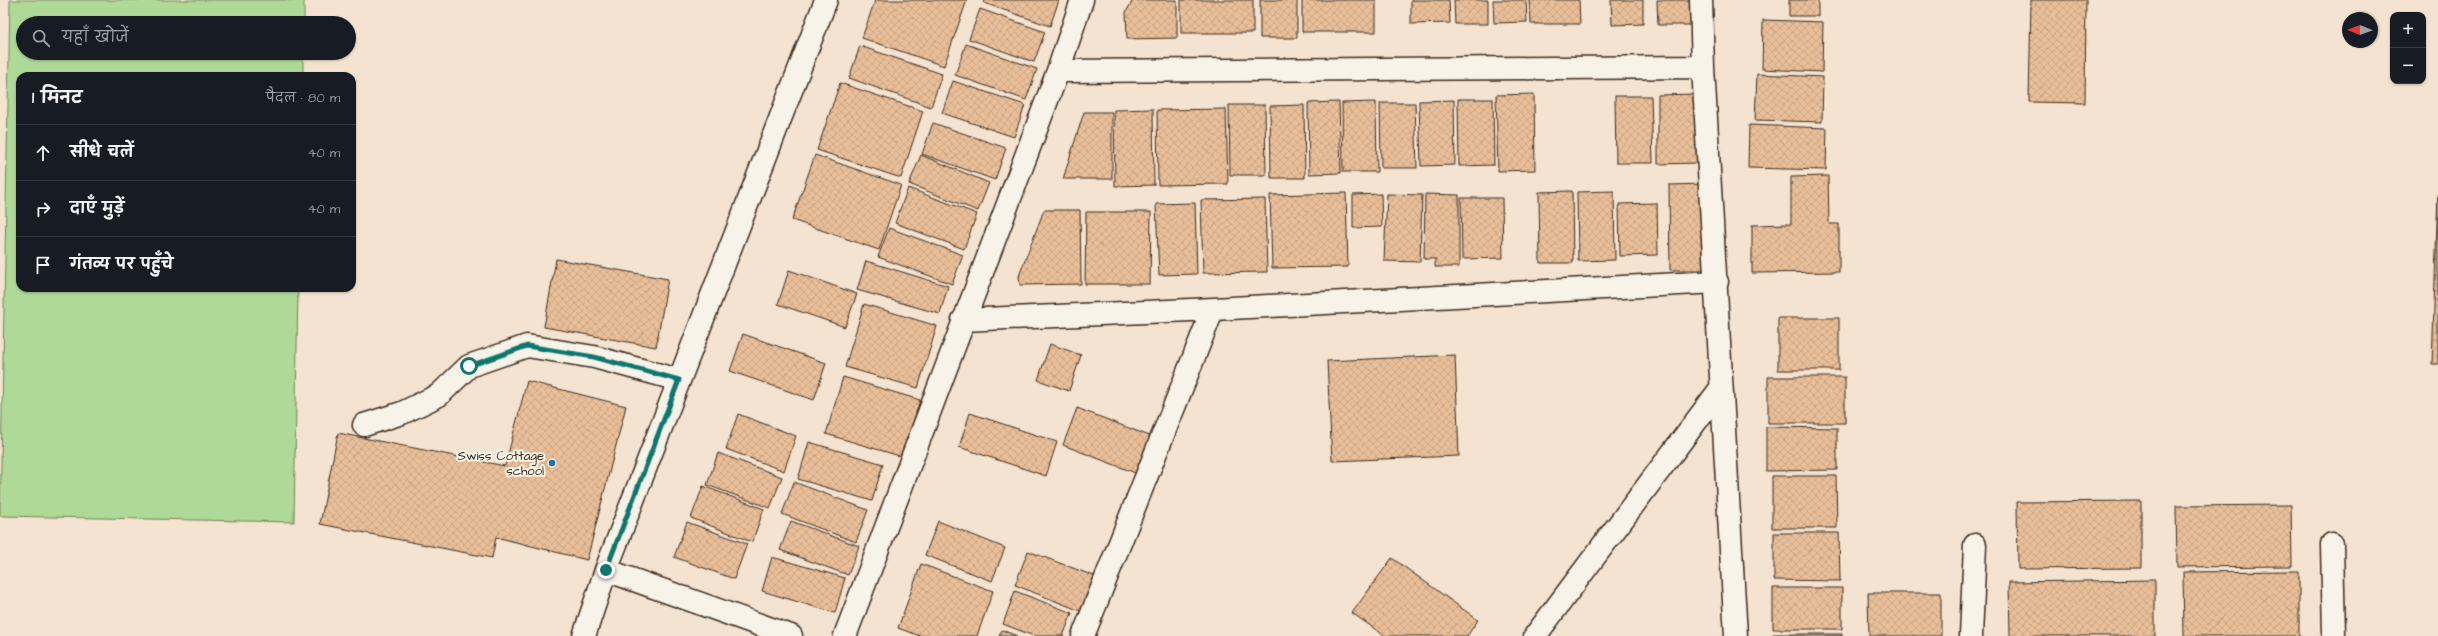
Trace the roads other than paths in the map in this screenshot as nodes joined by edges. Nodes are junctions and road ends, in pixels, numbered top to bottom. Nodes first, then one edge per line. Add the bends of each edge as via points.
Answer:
1 (826, 0) edge
2 (1082, 0) edge
3 (1701, 0) edge
4 (1703, 67) junction
5 (1058, 71) junction
6 (1717, 282) junction
7 (1213, 309) junction
8 (963, 320) junction
9 (679, 380) junction
10 (1721, 388) junction
11 (364, 425) dead end
12 (2332, 544) dead end
13 (1975, 545) dead end
14 (606, 570) junction
15 (584, 636) edge
16 (791, 636) edge
17 (845, 636) edge
18 (1083, 636) edge
19 (1535, 636) edge
20 (1736, 636) edge
21 (1971, 636) edge
22 (2334, 636) edge

1 - 9 street
2 - 5 street
3 - 4 street
4 - 5 street
4 - 6 street
5 - 8 street
6 - 7 street
6 - 10 street
7 - 8 street
7 - 18 street
8 - 17 street
9 - 11 street via 594,357 527,346 469,366 439,394 402,413
9 - 14 street
10 - 19 street
10 - 20 street
12 - 22 street
13 - 21 street
14 - 15 street
14 - 16 street

